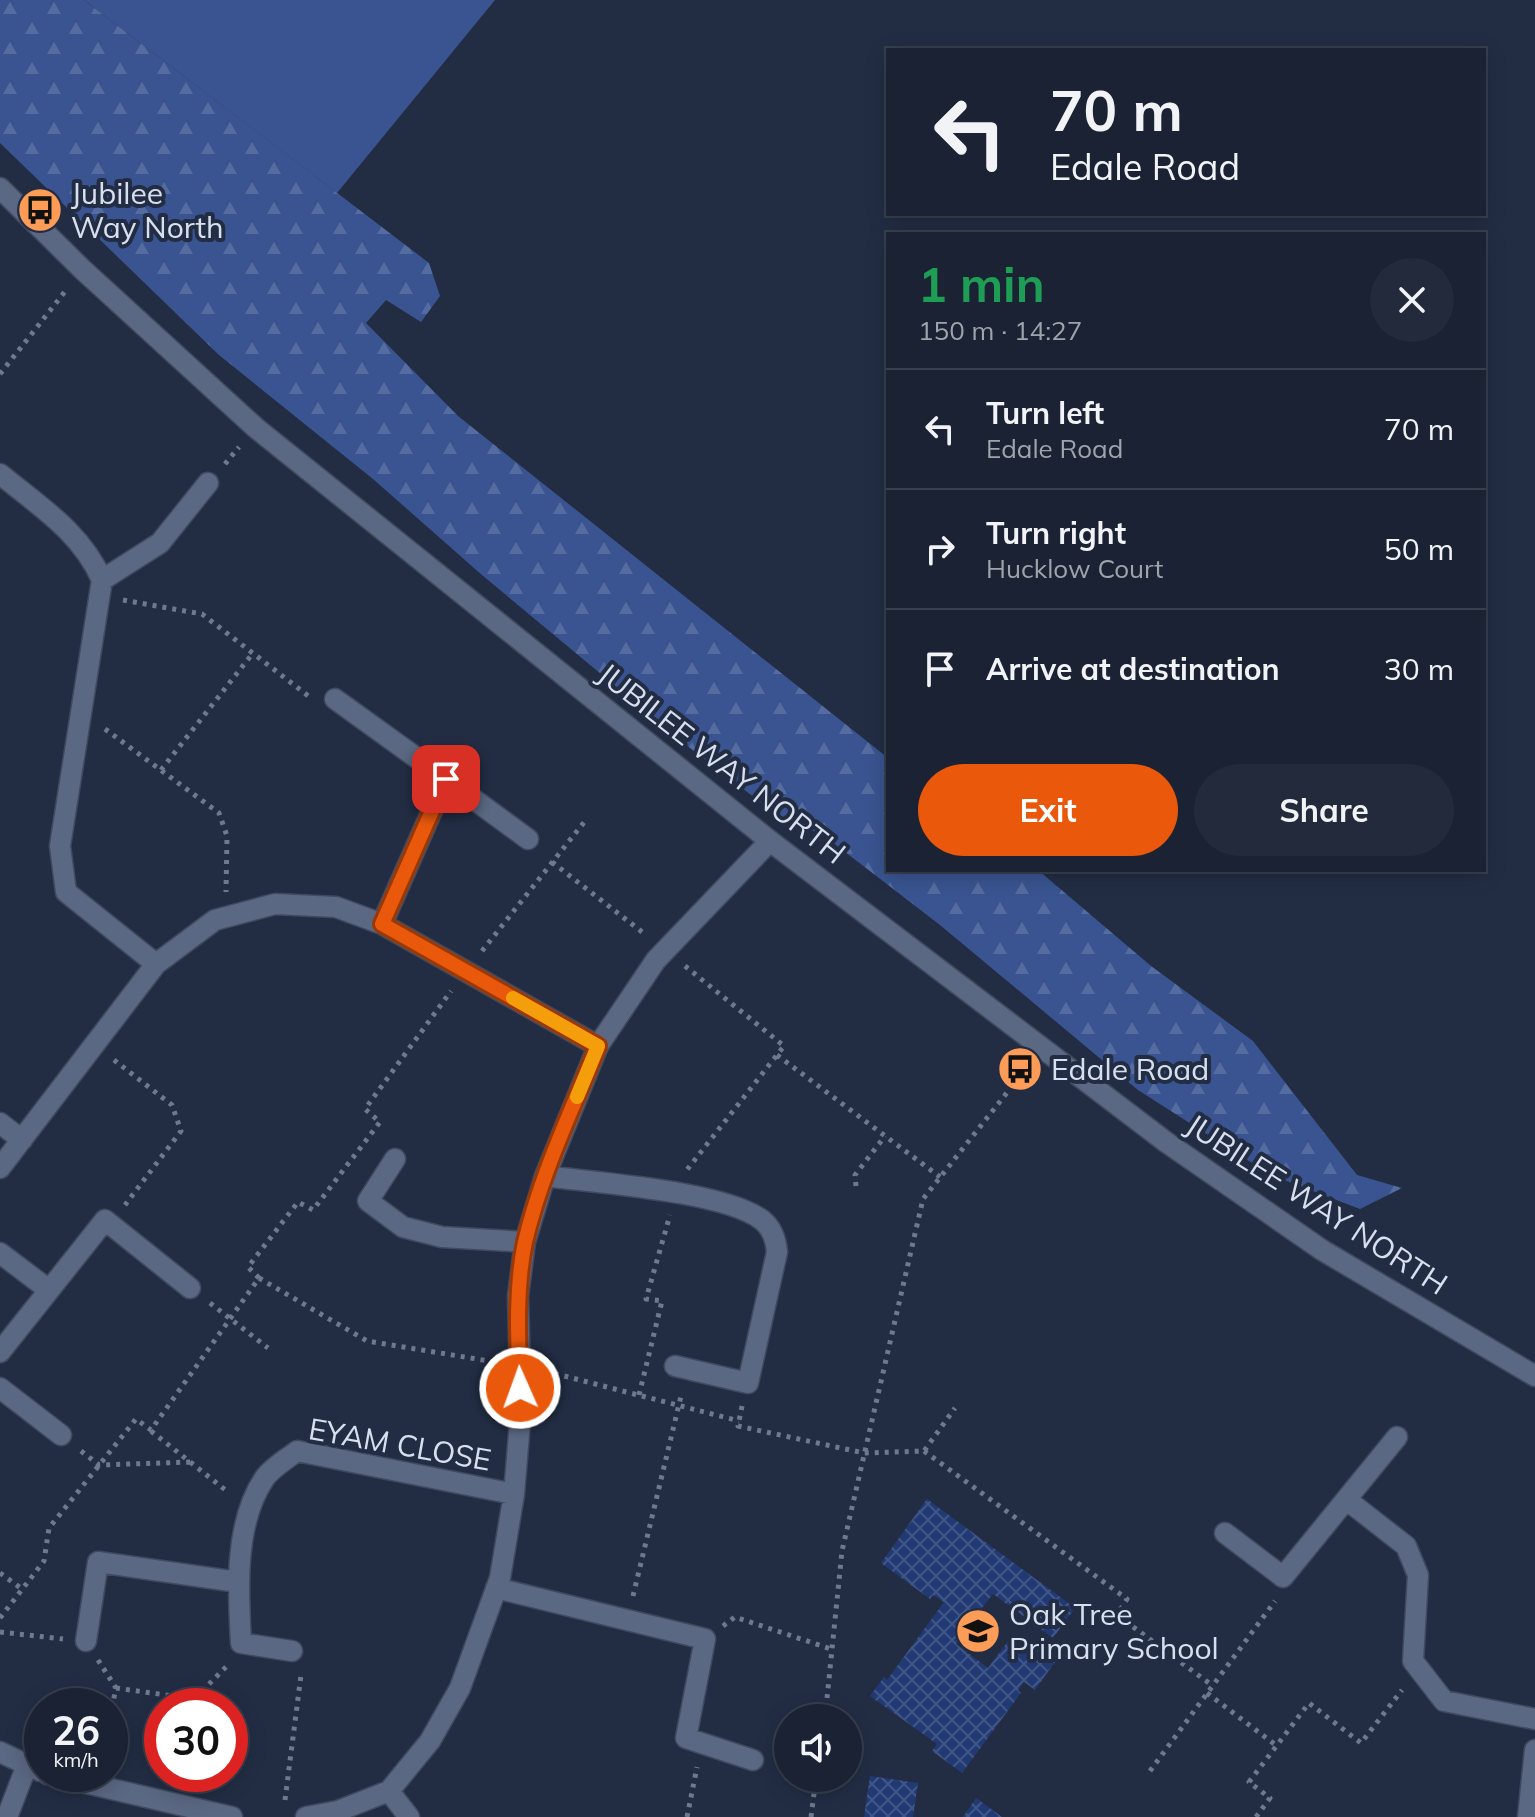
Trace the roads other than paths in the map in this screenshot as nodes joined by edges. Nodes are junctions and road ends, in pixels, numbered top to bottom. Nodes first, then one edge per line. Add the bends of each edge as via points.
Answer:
1 (0, 188) edge
2 (0, 474) edge
3 (208, 483) road end
4 (101, 588) junction
5 (335, 699) road end
6 (446, 779) junction
7 (528, 839) dead end
8 (770, 841) junction
9 (382, 924) junction
10 (156, 964) junction
11 (598, 1046) junction
12 (0, 1123) edge
13 (22, 1140) junction
14 (395, 1159) dead end
15 (0, 1168) edge
16 (545, 1176) junction
17 (525, 1242) junction
18 (0, 1253) edge
19 (190, 1288) dead end
20 (49, 1290) junction
21 (0, 1352) edge
22 (682, 1367) road end
23 (1535, 1376) edge
24 (0, 1388) edge
25 (61, 1435) dead end
26 (1397, 1437) dead end
27 (514, 1494) junction
28 (1347, 1500) junction
29 (1225, 1533) dead end
30 (238, 1582) junction
31 (496, 1588) junction
32 (86, 1641) road end
33 (292, 1651) road end
34 (1535, 1719) edge
35 (1535, 1750) edge
36 (0, 1752) edge
37 (753, 1760) dead end
38 (24, 1763) edge
39 (389, 1791) junction
40 (24, 1792) edge
41 (128, 1792) edge
42 (1530, 1814) edge
43 (7, 1817) edge
44 (232, 1817) edge
45 (306, 1817) edge
46 (409, 1817) edge

1 - 8 street, JUBILEE WAY NORTH via 256,428
2 - 4 street via 76,536
3 - 4 street via 160,543
4 - 10 street via 60,846 66,892
5 - 6 street
6 - 7 street
6 - 9 street
8 - 11 street via 665,950
8 - 23 street, JUBILEE WAY NORTH via 1041,1049 1322,1250
9 - 10 street via 336,907 275,904 215,920
9 - 11 street
10 - 13 street
11 - 16 street
12 - 13 street
13 - 15 street
14 - 17 street via 368,1201 403,1227 442,1237
16 - 17 street
16 - 22 street via 731,1203 764,1221 776,1238 777,1252 748,1383
17 - 27 street via 518,1296 521,1410
18 - 20 street
19 - 20 street via 105,1220
20 - 21 street
24 - 25 street
26 - 28 street
27 - 30 street, EYAM CLOSE via 297,1451 265,1478 250,1510
27 - 31 street
28 - 29 street via 1283,1577
28 - 34 street via 1406,1546 1418,1575 1413,1661 1444,1701
30 - 32 street via 98,1562
30 - 33 street, EYAM CLOSE via 241,1643
31 - 37 street via 705,1639 686,1738
31 - 39 street via 460,1688 430,1741
35 - 42 street
36 - 38 street
39 - 45 street
39 - 46 street
40 - 43 street
41 - 44 street

